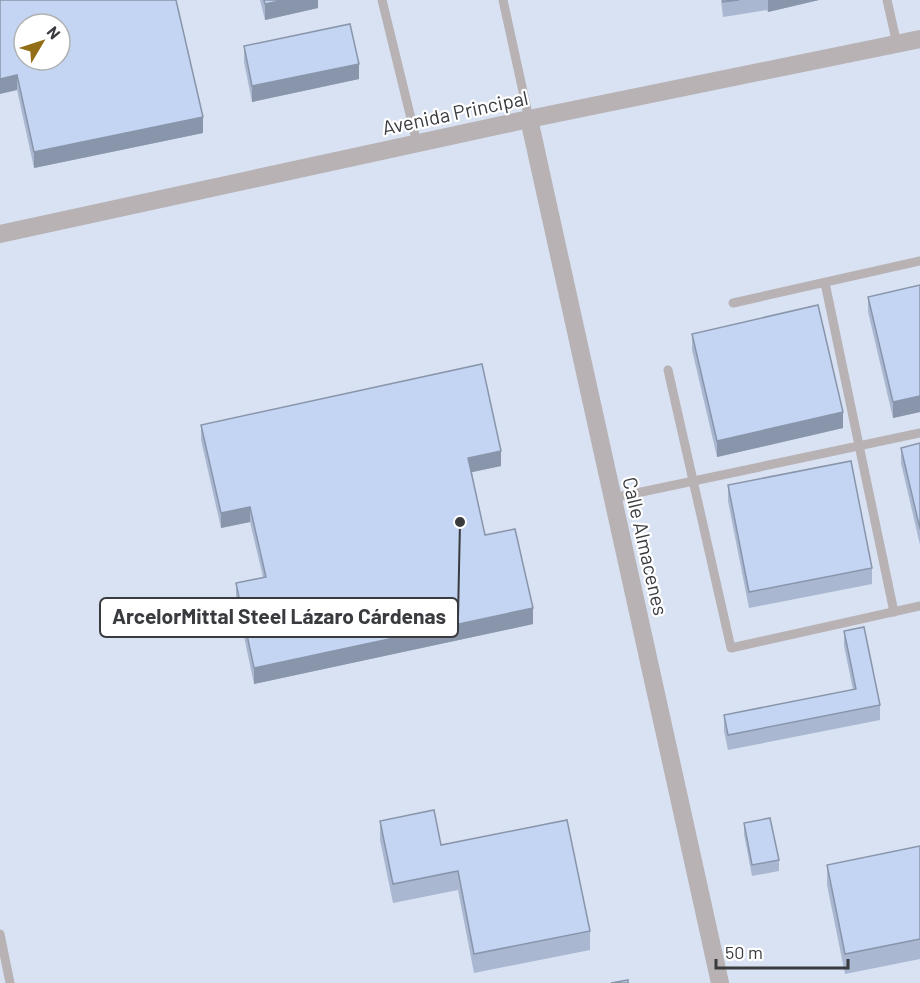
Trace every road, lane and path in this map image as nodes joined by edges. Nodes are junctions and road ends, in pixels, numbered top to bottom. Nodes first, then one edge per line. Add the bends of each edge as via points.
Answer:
1 (382, 0) edge
2 (503, 0) edge
3 (887, 0) edge
4 (920, 39) edge
5 (897, 44) junction
6 (529, 119) junction
7 (417, 143) junction
8 (0, 234) edge
9 (920, 261) edge
10 (825, 283) junction
11 (733, 303) dead end
12 (668, 370) dead end
13 (920, 433) edge
14 (858, 447) junction
15 (693, 482) junction
16 (613, 498) junction
17 (920, 606) edge
18 (894, 612) junction
19 (0, 934) edge
20 (10, 983) edge
21 (720, 983) edge

1 - 7 lane
2 - 6 lane
3 - 5 lane
4 - 5 street, Avenida Principal
5 - 6 street, Avenida Principal
6 - 7 street, Avenida Principal
6 - 16 street, Calle Almacenes
7 - 8 street, Avenida Principal
9 - 10 lane
10 - 11 lane
10 - 14 lane
12 - 15 lane
13 - 14 lane
14 - 15 lane
14 - 18 lane
15 - 16 lane
15 - 18 lane via 731,648
16 - 21 street, Calle Almacenes
17 - 18 lane
19 - 20 lane

